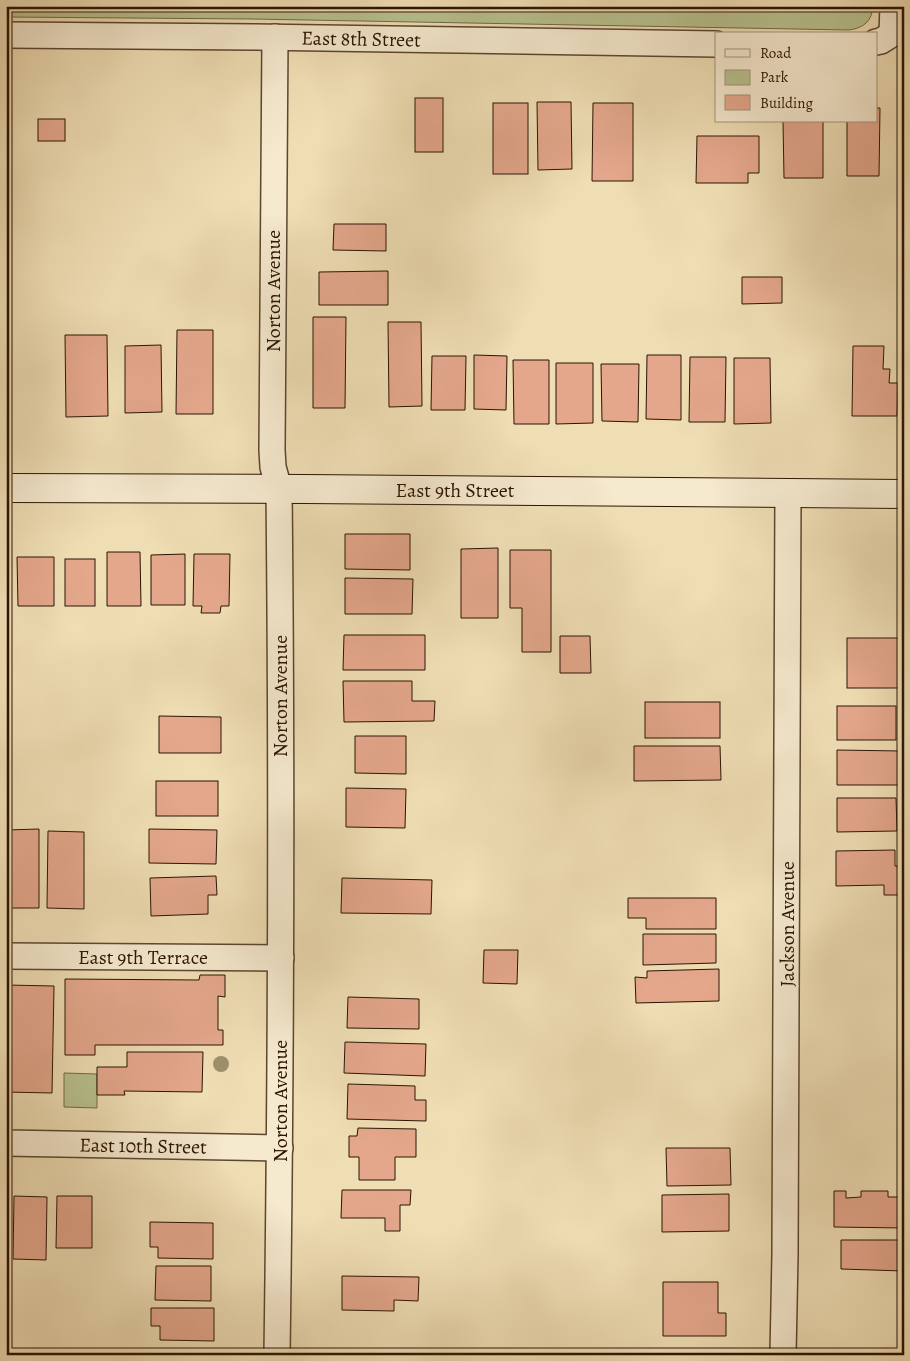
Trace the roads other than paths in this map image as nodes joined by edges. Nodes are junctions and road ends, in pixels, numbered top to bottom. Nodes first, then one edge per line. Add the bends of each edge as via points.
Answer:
1 (893, 6) edge
2 (6, 35) edge
3 (276, 37) junction
4 (879, 42) edge
5 (715, 44) edge
6 (6, 488) edge
7 (279, 489) junction
8 (788, 493) junction
9 (904, 494) edge
10 (6, 956) edge
11 (281, 958) junction
12 (6, 1143) edge
13 (280, 1148) junction
14 (277, 1355) edge
15 (783, 1355) edge

1 - 4 street via 892,34
2 - 3 street, East 8th Street
3 - 5 street, East 8th Street
3 - 7 street, Norton Avenue via 272,450
6 - 7 main road, East 9th Street
7 - 8 main road, East 9th Street
7 - 11 street, Norton Avenue
8 - 9 main road, East 9th Street
8 - 15 street, Jackson Avenue
10 - 11 street, East 9th Terrace
11 - 13 street, Norton Avenue
12 - 13 street, East 10th Street
13 - 14 street, Norton Avenue

